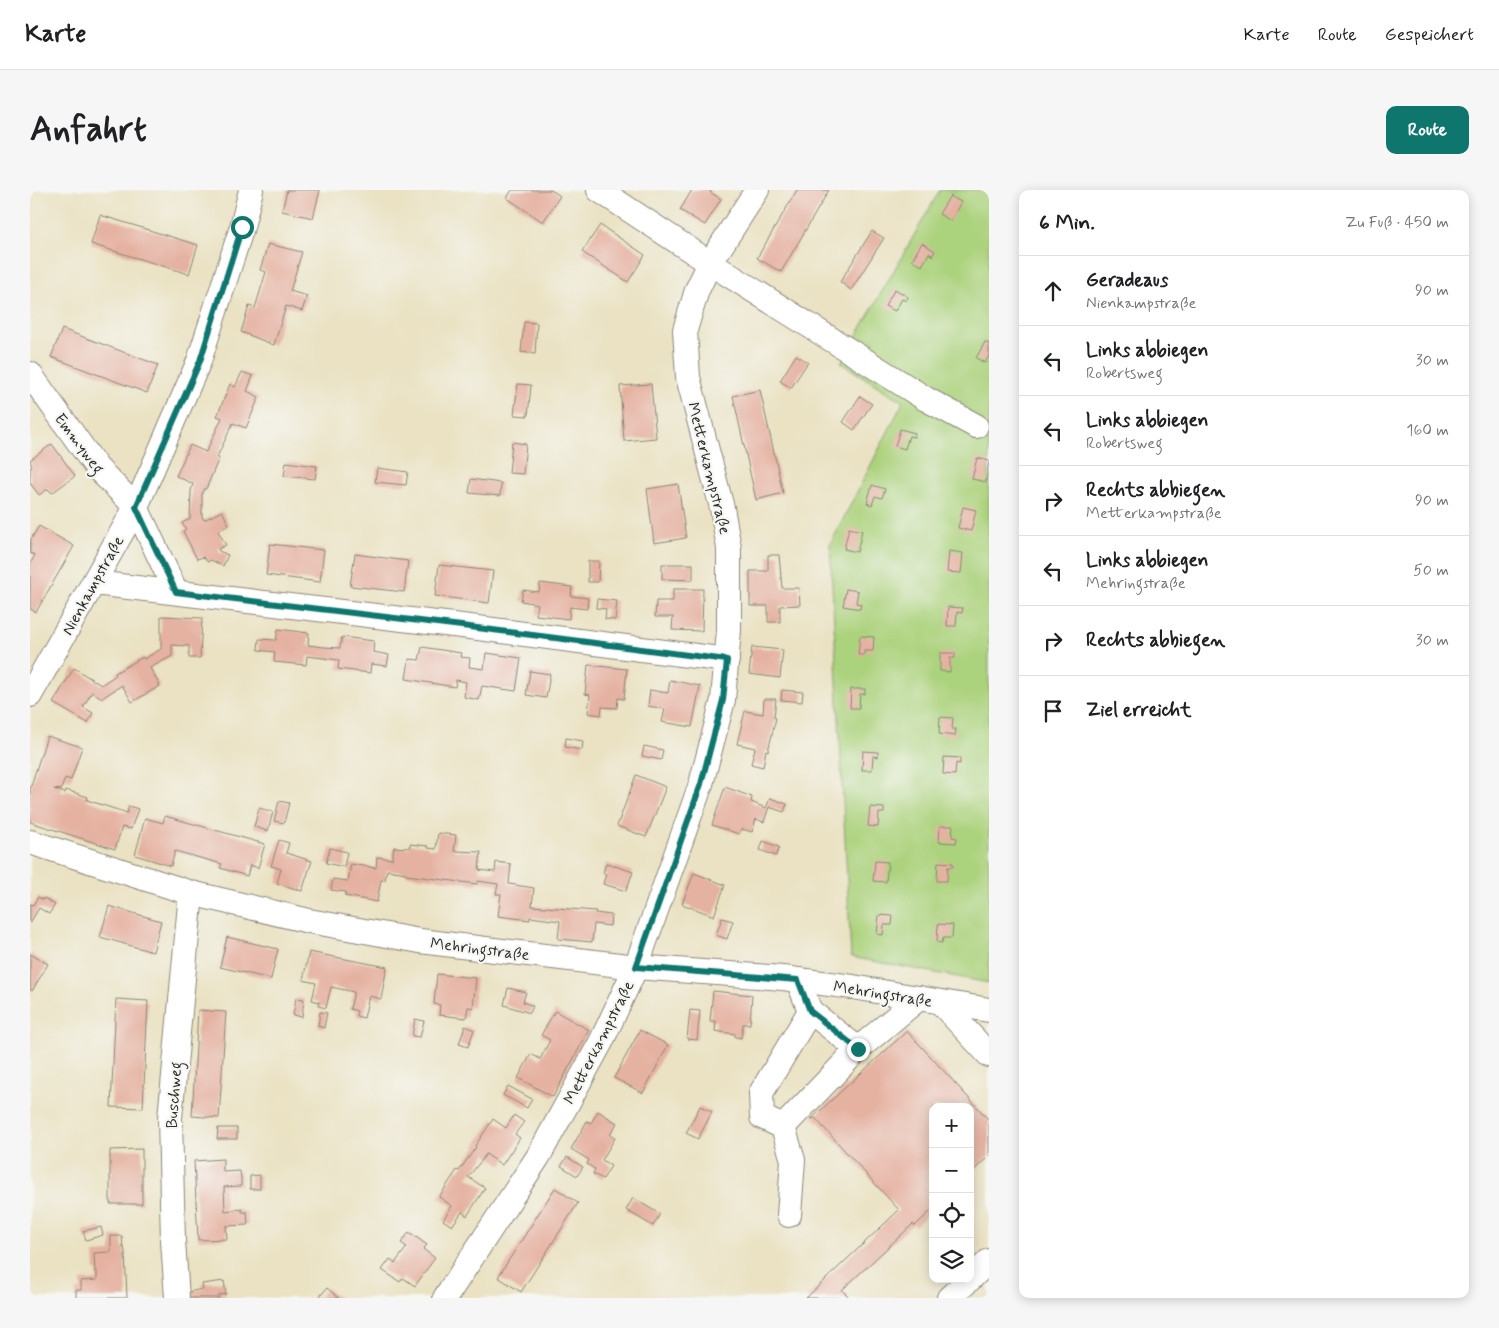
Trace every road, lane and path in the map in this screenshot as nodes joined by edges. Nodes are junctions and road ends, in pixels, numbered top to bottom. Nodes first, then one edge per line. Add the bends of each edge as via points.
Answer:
1 (251, 190) edge
2 (599, 190) edge
3 (757, 190) edge
4 (710, 263) junction
5 (30, 374) edge
6 (976, 426) dead end
7 (136, 507) junction
8 (94, 583) junction
9 (176, 592) junction
10 (727, 660) junction
11 (30, 695) edge
12 (30, 842) edge
13 (191, 893) junction
14 (636, 967) junction
15 (798, 980) junction
16 (930, 1000) junction
17 (989, 1010) edge
18 (810, 1011) junction
19 (858, 1049) junction
20 (989, 1056) edge
21 (783, 1127) junction
22 (789, 1215) dead end
23 (989, 1261) edge
24 (974, 1275) edge
25 (966, 1283) edge
26 (177, 1298) edge
27 (445, 1298) edge
28 (950, 1298) edge

1 - 7 street, Nienkampstraße via 200,361
2 - 4 street
3 - 4 street, Metterkampstraße
4 - 6 street via 926,399
4 - 10 street, Metterkampstraße via 696,290 685,330 688,377 722,508 729,548
5 - 7 street, Emmyweg via 96,468
7 - 8 street, Nienkampstraße
7 - 9 street
8 - 9 street
8 - 11 street, Nienkampstraße
9 - 10 street
10 - 14 street, Metterkampstraße via 723,700 701,784
12 - 13 street, Mehringstraße
13 - 14 street, Mehringstraße via 309,921 420,941
13 - 26 street, Buschweg via 170,1118
14 - 15 street, Mehringstraße
14 - 27 street, Metterkampstraße via 601,1042 538,1157
15 - 16 street, Mehringstraße
15 - 18 street
16 - 17 street, Mehringstraße
16 - 19 street
16 - 20 street, Mehringstraße
18 - 19 street
18 - 21 street via 760,1093 762,1117
19 - 21 street
21 - 22 street via 793,1160
23 - 24 street
25 - 28 street

